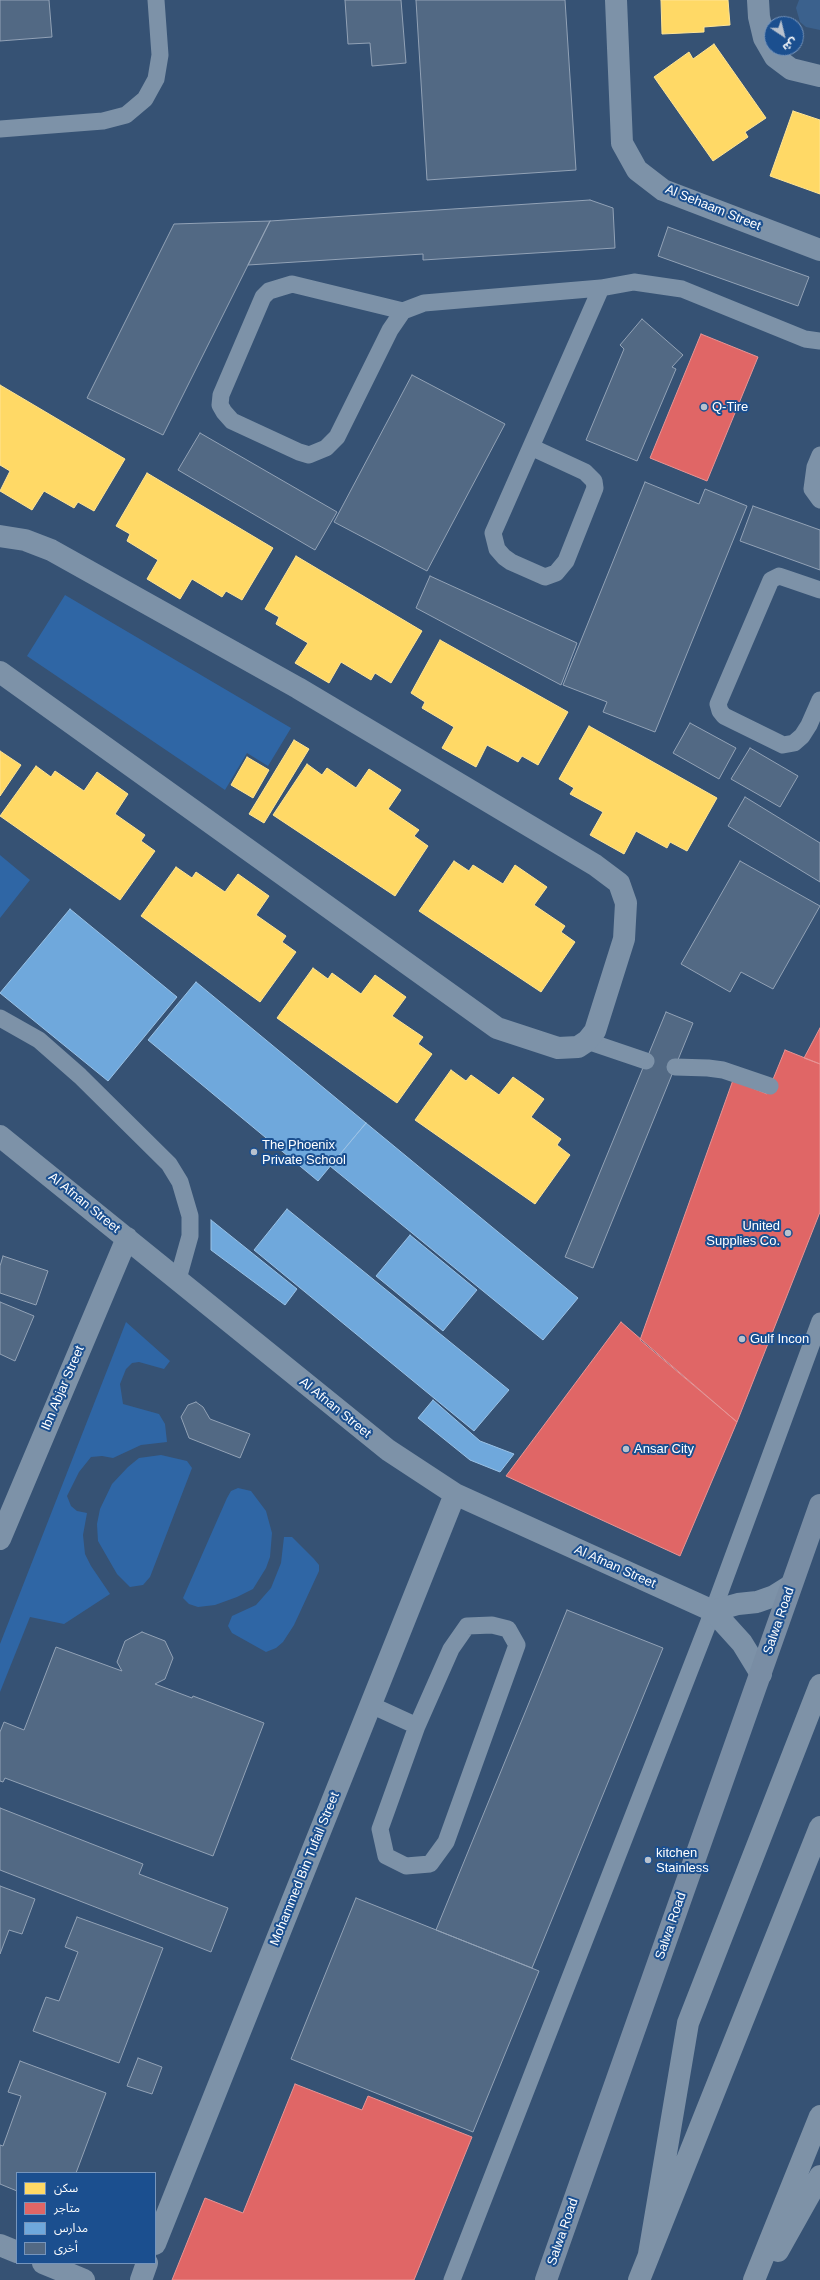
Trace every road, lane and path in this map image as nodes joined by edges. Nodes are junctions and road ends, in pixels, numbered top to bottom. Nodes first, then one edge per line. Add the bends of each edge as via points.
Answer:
1 (156, 0) edge
2 (616, 0) edge
3 (758, 0) edge
4 (820, 76) edge
5 (0, 129) edge
6 (820, 250) edge
7 (601, 288) junction
8 (403, 311) junction
9 (820, 341) edge
10 (531, 447) junction
11 (820, 455) edge
12 (820, 500) edge
13 (0, 536) edge
14 (820, 590) edge
15 (0, 672) edge
16 (820, 700) edge
17 (0, 1018) edge
18 (587, 1041) junction
19 (646, 1061) dead end
20 (675, 1067) dead end
21 (770, 1086) dead end
22 (0, 1136) edge
23 (127, 1238) junction
24 (178, 1279) junction
25 (820, 1320) edge
26 (455, 1494) junction
27 (820, 1505) edge
28 (0, 1539) edge
29 (790, 1586) junction
30 (713, 1611) junction
31 (761, 1674) junction
32 (820, 1685) edge
33 (371, 1705) junction
34 (417, 1726) junction
35 (820, 1826) edge
36 (820, 2116) edge
37 (820, 2176) edge
38 (156, 2242) edge
39 (0, 2245) edge
40 (16, 2252) edge
41 (649, 2254) junction
42 (45, 2264) edge
43 (147, 2264) edge
44 (84, 2280) edge
45 (141, 2280) edge
46 (452, 2280) edge
47 (546, 2280) edge
48 (639, 2280) edge
49 (754, 2280) edge
50 (762, 2280) edge

1 - 5 lane via 160,55 156,78 145,99 126,115 103,122
2 - 6 street, Al Sehaam Street via 622,142 637,170 663,190
3 - 4 street via 764,38 775,56 791,69
7 - 8 lane via 424,303
7 - 9 lane via 634,282 682,289 805,339
7 - 10 lane
8 - 8 lane via 390,330 337,437 326,448 309,455 299,452 232,421 220,405 221,395 263,297 269,291 292,284
10 - 10 lane via 493,533 497,549 504,557 546,577 556,573 566,561 595,488 594,481 585,472
11 - 12 lane via 815,467 812,489
13 - 18 street via 25,540 51,550 284,680 595,865 619,883 626,903 624,939 595,1031
14 - 16 lane via 779,576 771,580 718,704 724,716 783,744 794,743 802,736
15 - 18 street via 497,1028 558,1048 578,1047
17 - 24 lane via 39,1040 80,1076 169,1164 180,1182 190,1216 190,1236
18 - 19 lane
20 - 21 lane via 724,1070
22 - 23 street, Al Afnan Street
23 - 24 street, Al Afnan Street
23 - 28 street, Ibn Abjar Street
24 - 26 street, Al Afnan Street via 388,1450
25 - 30 lane
26 - 30 street, Al Afnan Street
26 - 33 street, Mohammed Bin Tufail Street
27 - 29 main road, Salwa Road
29 - 30 street via 774,1596 757,1602
29 - 31 main road, Salwa Road
30 - 31 street, Al Afnan Street via 742,1642
30 - 46 lane
31 - 47 main road, Salwa Road
32 - 41 highway via 688,2023
33 - 34 lane
33 - 38 street, Mohammed Bin Tufail Street
34 - 34 lane via 380,1829 386,1856 406,1866 430,1864 446,1842 517,1646 508,1629 492,1625 467,1626 451,1649
35 - 41 highway
36 - 49 highway
37 - 50 highway
39 - 40 street
41 - 48 highway
42 - 44 street
43 - 45 street

